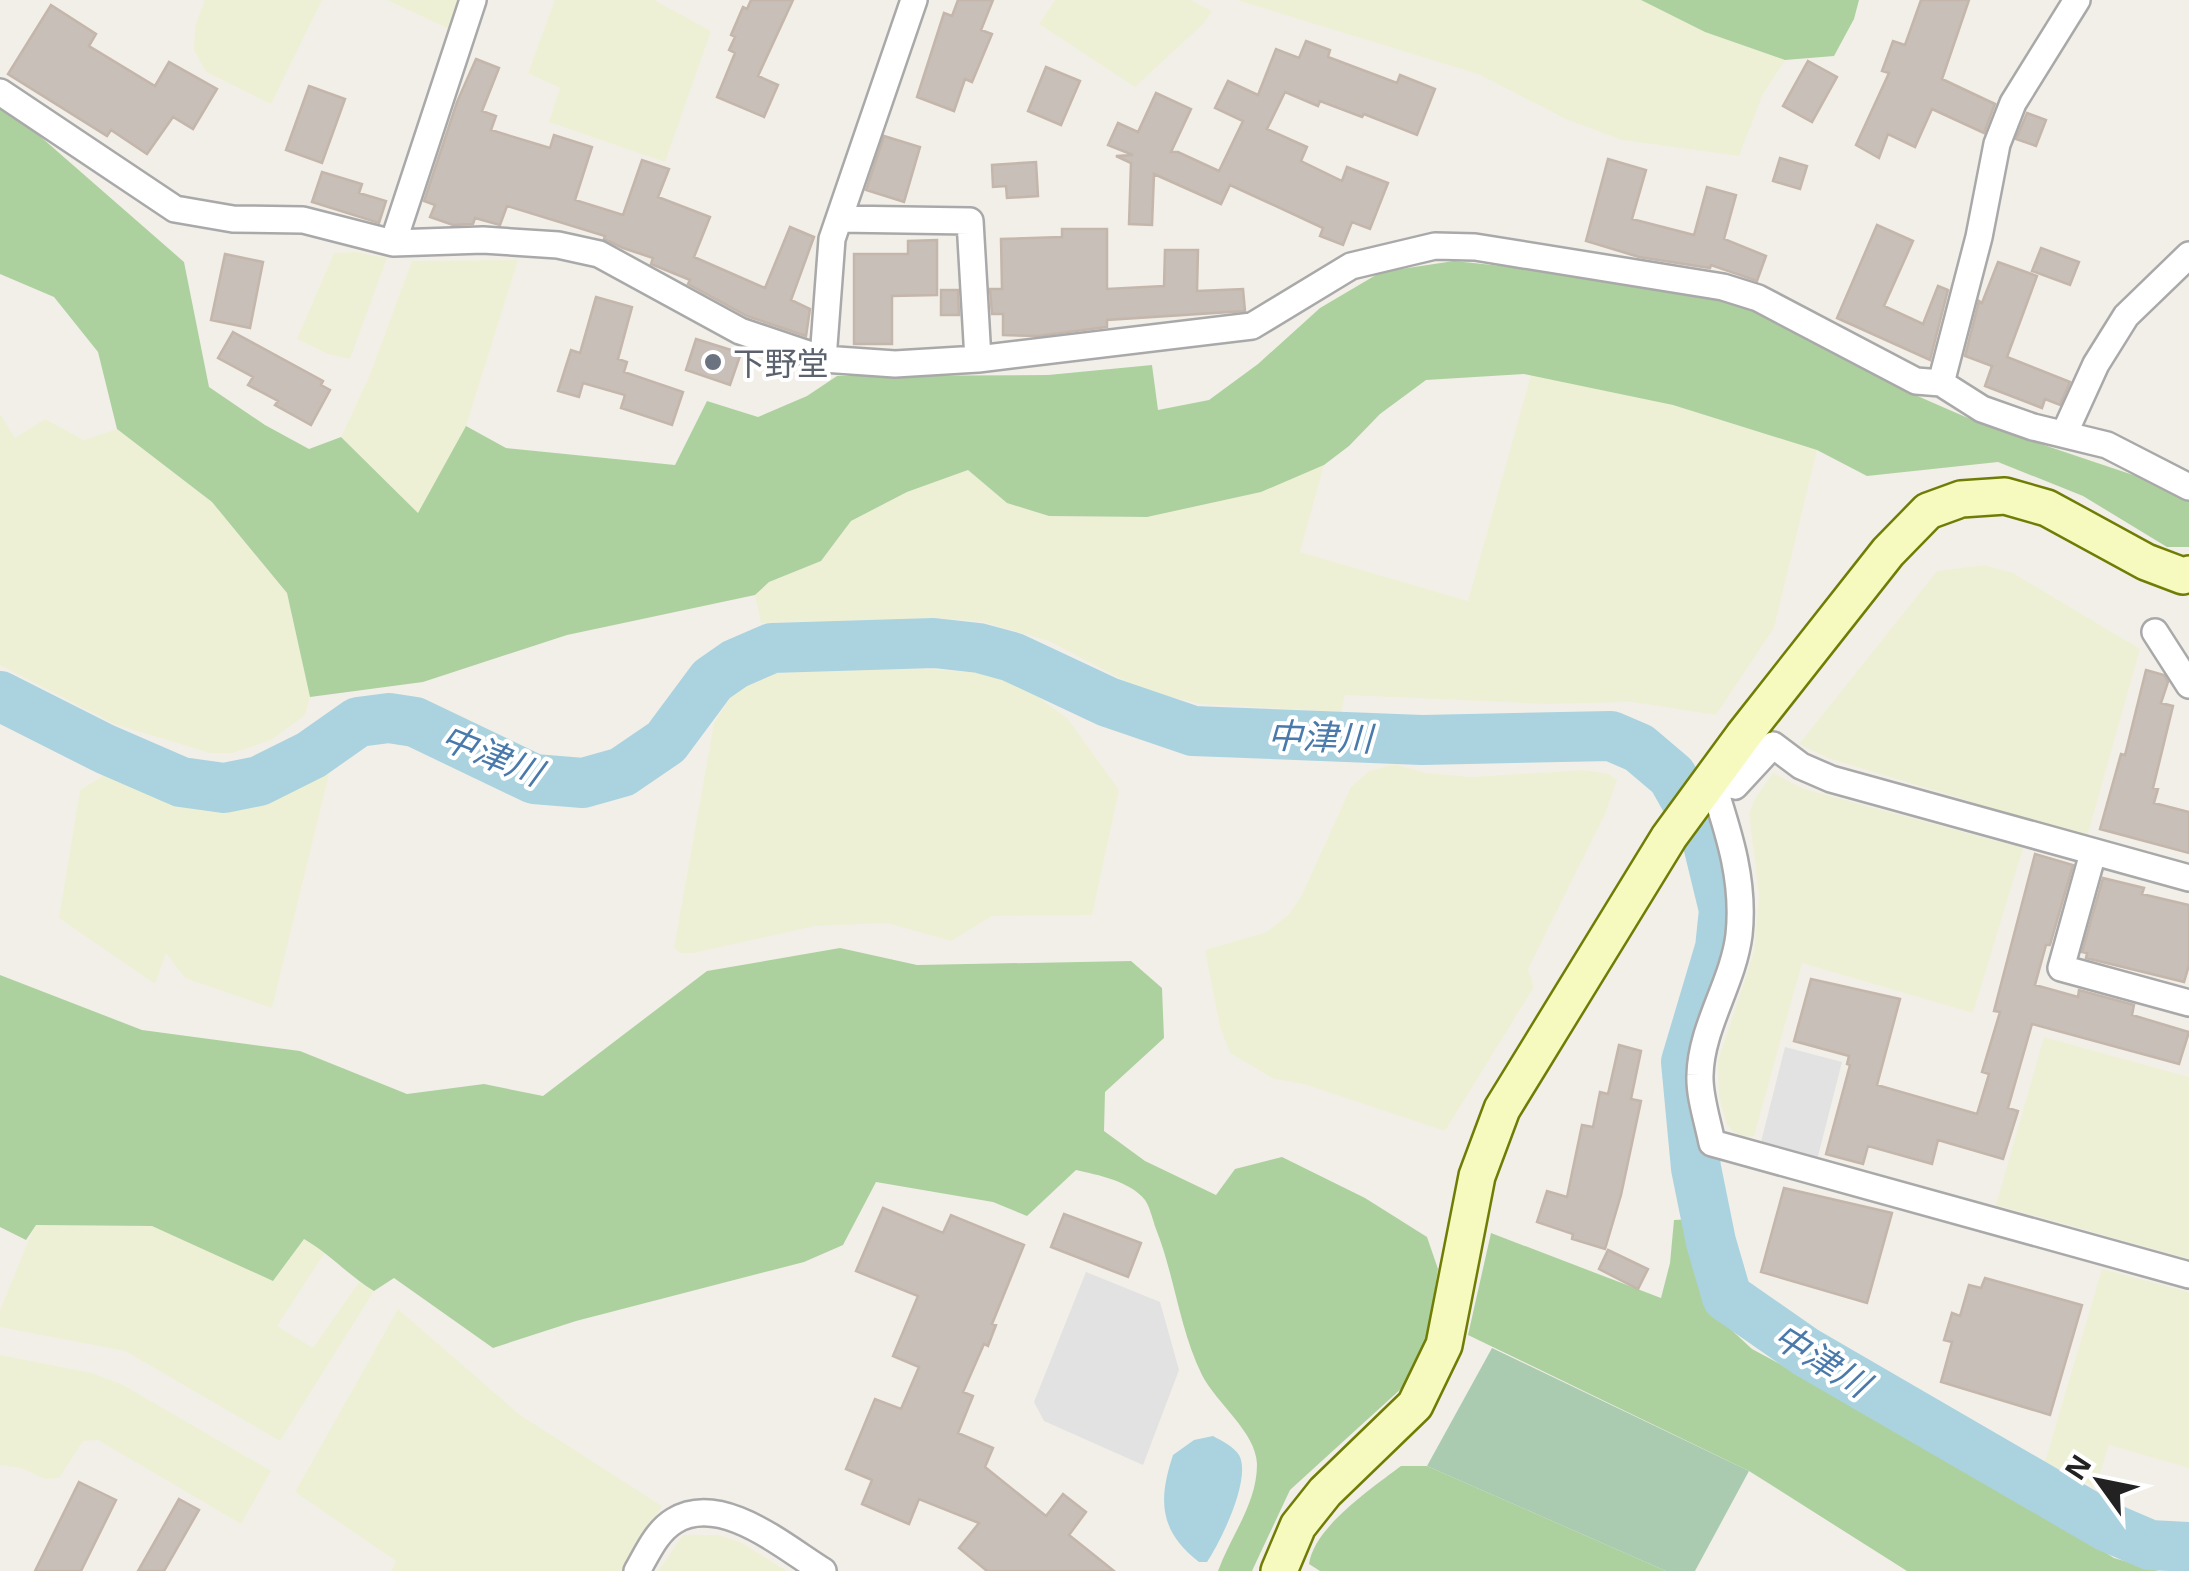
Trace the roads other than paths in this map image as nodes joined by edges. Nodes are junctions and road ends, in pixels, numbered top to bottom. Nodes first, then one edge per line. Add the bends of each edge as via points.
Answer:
1 (473, 0) edge
2 (914, 0) edge
3 (2077, 0) edge
4 (0, 92) edge
5 (839, 219) junction
6 (393, 242) junction
7 (2189, 255) edge
8 (823, 359) junction
9 (978, 359) junction
10 (1941, 383) junction
11 (2066, 432) junction
12 (2189, 487) edge
13 (2189, 574) edge
14 (2154, 632) dead end
15 (2189, 685) edge
16 (1707, 785) junction
17 (2093, 853) junction
18 (2189, 878) edge
19 (2189, 1003) edge
20 (2189, 1275) edge
21 (637, 1571) edge
22 (823, 1571) edge
23 (1279, 1571) edge

1 - 6 street
2 - 5 street
3 - 10 street via 2014,103 1997,144
4 - 6 street via 175,209 303,220
5 - 8 street
5 - 9 street via 970,221
6 - 8 street via 483,240 599,254 740,331
7 - 11 street via 2126,316
8 - 9 street
9 - 10 street via 1252,326 1351,266 1435,246 1723,287 1758,298 1916,381
10 - 11 street via 1982,409
11 - 12 street
13 - 16 street via 2146,562 2046,508 2005,496 1961,500 1928,512 1888,552
14 - 15 street
16 - 17 street via 1735,786 1772,745 1832,779
16 - 20 street via 1735,850 1742,901 1738,941 1699,1077 1712,1143
16 - 23 street via 1502,1109 1478,1176 1444,1345 1415,1405 1325,1492 1298,1526
17 - 18 street
17 - 19 street via 2061,968
21 - 22 street via 657,1536 696,1512 745,1522

